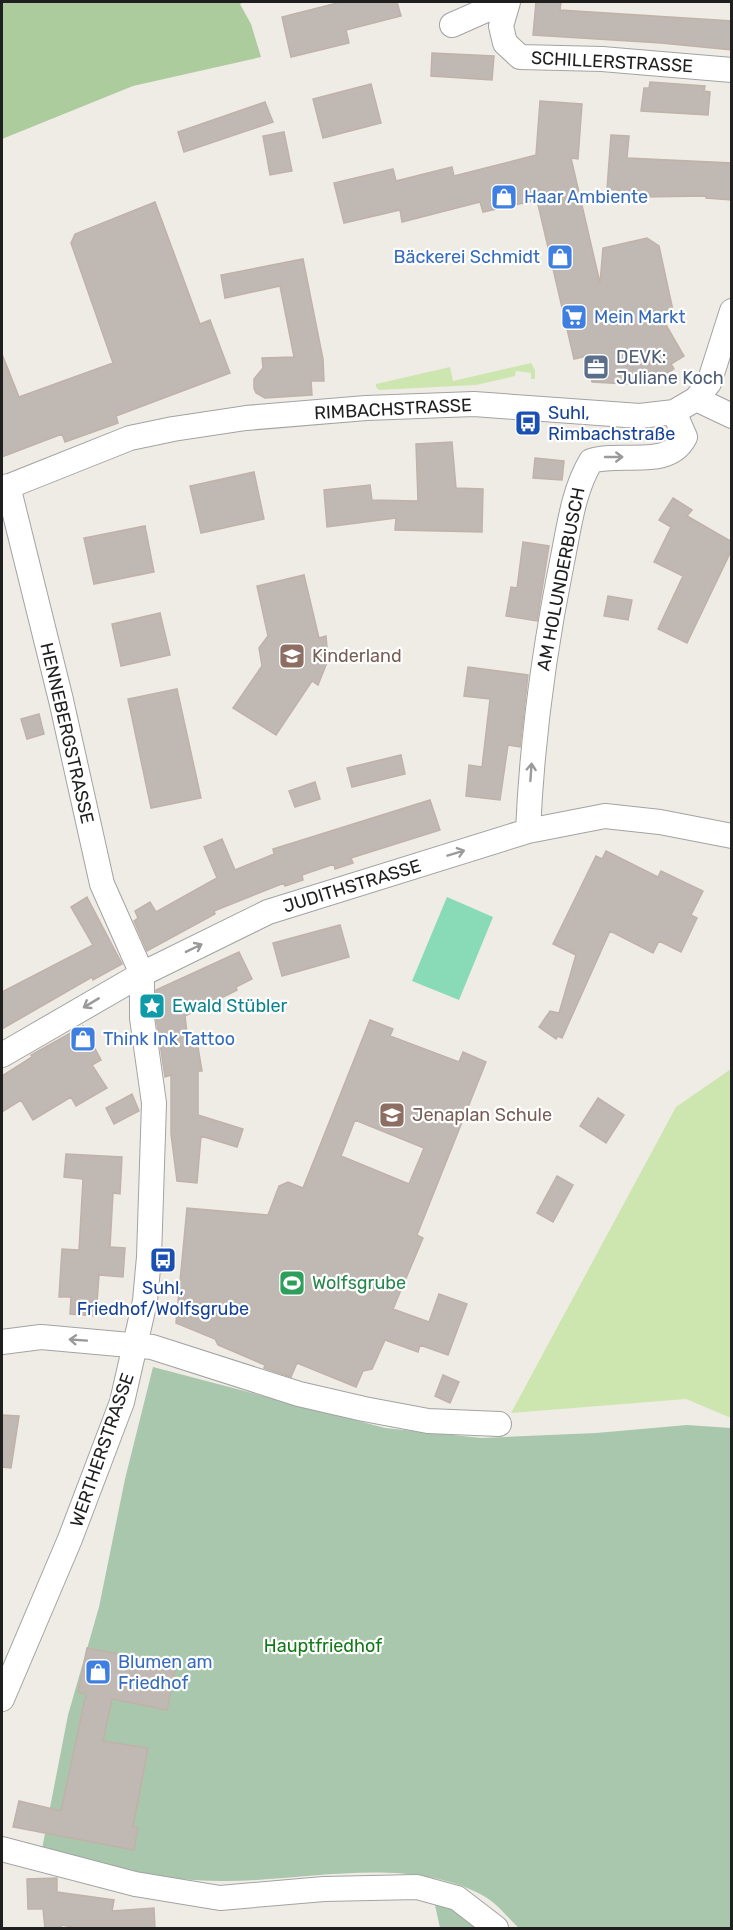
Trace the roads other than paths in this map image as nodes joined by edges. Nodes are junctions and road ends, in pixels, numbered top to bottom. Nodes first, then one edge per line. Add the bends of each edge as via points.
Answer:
1 (506, 2) edge
2 (452, 25) dead end
3 (732, 69) edge
4 (732, 311) edge
5 (696, 399) junction
6 (674, 412) junction
7 (732, 416) edge
8 (5, 488) edge
9 (528, 831) junction
10 (732, 837) edge
11 (142, 974) junction
12 (2, 1055) edge
13 (2, 1342) edge
14 (136, 1345) junction
15 (499, 1424) dead end
16 (2, 1699) edge
17 (2, 1849) edge
18 (496, 1929) edge

1 - 2 street
1 - 3 street, SCHILLERSTRASSE via 501,26 505,43 520,57
4 - 5 street, RIMBACHSTRASSE via 712,376
5 - 6 street, RIMBACHSTRASSE
5 - 7 street
6 - 8 street, RIMBACHSTRASSE via 640,416 474,404 246,418 130,438
9 -> 6 street, AM HOLUNDERBUSCH via 546,640 583,475 591,461 605,457 665,456 676,451 685,437
8 - 11 street, HENNEBERGSTRASSE via 61,700 102,885
9 - 10 street, JUDITHSTRASSE via 605,816 660,822
11 -> 9 street, JUDITHSTRASSE via 268,912
11 -> 12 street, JUDITHSTRASSE
11 - 14 street, WERTHERSTRASSE via 142,1018 154,1103 149,1257
14 -> 13 street via 41,1337
14 - 15 street via 299,1394 364,1409 428,1421
14 - 16 street, WERTHERSTRASSE via 122,1402 92,1486
17 - 18 street via 135,1884 220,1898 324,1889 417,1887 457,1898

